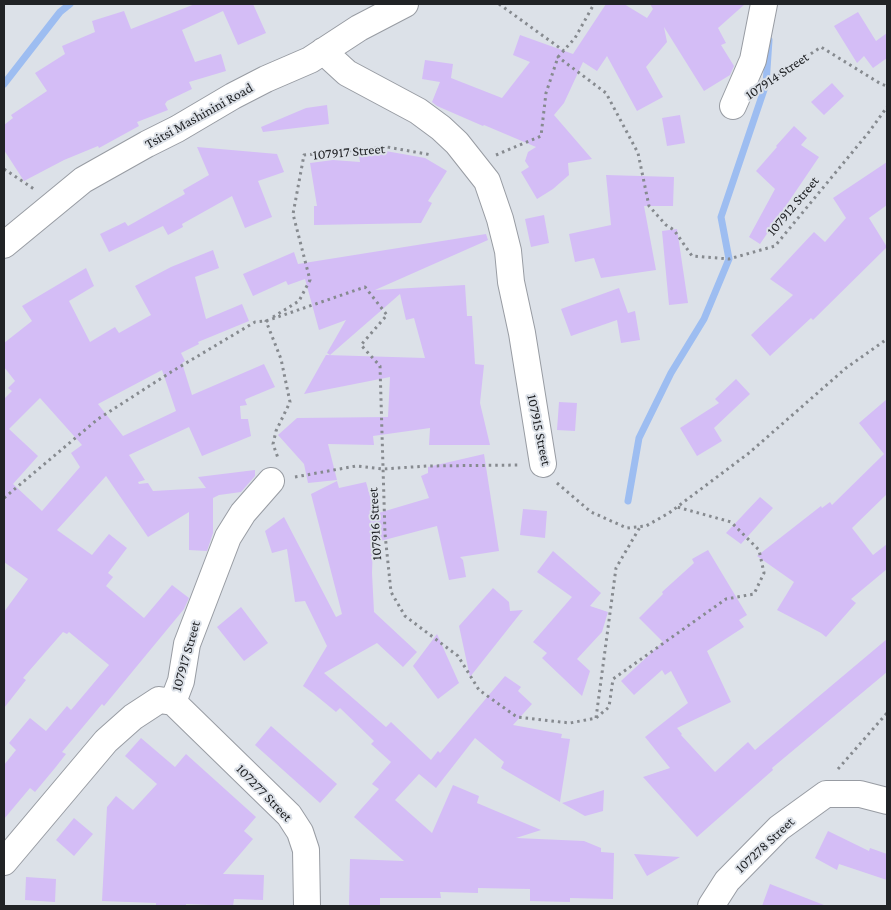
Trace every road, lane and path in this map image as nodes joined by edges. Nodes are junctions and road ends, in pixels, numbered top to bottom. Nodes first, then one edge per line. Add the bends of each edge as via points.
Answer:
1 (405, 4) edge
2 (499, 4) edge
3 (594, 4) edge
4 (764, 4) edge
5 (323, 51) junction
6 (558, 57) junction
7 (766, 84) dead end
8 (887, 86) edge
9 (733, 106) dead end
10 (887, 107) edge
11 (435, 156) dead end
12 (475, 163) junction
13 (4, 169) edge
14 (56, 201) junction
15 (4, 245) edge
16 (266, 321) junction
17 (887, 339) edge
18 (543, 464) junction
19 (383, 469) junction
20 (271, 480) junction
21 (4, 498) edge
22 (676, 507) junction
23 (640, 526) junction
24 (173, 702) junction
25 (887, 713) edge
26 (596, 718) junction
27 (826, 794) junction
28 (887, 801) edge
29 (4, 862) edge
30 (307, 906) edge
31 (712, 906) edge

1 - 5 street, Tsitsi Mashinini Road
2 - 6 path, 107912 Street via 565,52
3 - 6 path via 575,38
4 - 9 street, 107914 Street via 753,60
5 - 12 street, 107915 Street via 347,73 418,111 441,128
5 - 14 street, Tsitsi Mashinini Road via 147,144 83,180
6 - 10 path, 107912 Street via 606,93 638,152 649,206 674,230 692,256 729,259 774,246
6 - 12 path via 546,93 541,136
7 - 8 path, 107914 Street via 820,47
11 - 16 path, 107917 Street via 386,147 304,155 293,214 310,280 299,301
12 - 18 street, 107915 Street via 487,181 508,251
13 - 14 path
14 - 15 street, Tsitsi Mashinini Road
16 - 19 path, 107916 Street via 366,287 387,315 361,344 380,366
16 - 20 path via 281,359 290,402 276,431 273,444 280,462
16 - 21 path, 107916 Street via 255,322 98,420
17 - 22 path via 846,368 749,453
18 - 19 path
18 - 23 path, 107915 Street via 551,478 591,512 627,528
19 - 20 path via 356,466
19 - 26 path, 107916 Street via 391,592 405,616 458,656 479,690 517,717 570,723
20 - 24 street, 107917 Street via 228,537 187,644 181,681
22 - 23 path via 646,526
22 - 26 path via 731,522 759,550 764,573 754,594 726,599 613,679 609,707
23 - 26 path via 616,568
24 - 29 street, 107917 Street via 159,700 132,717 106,741
24 - 30 street, 107277 Street via 289,815 306,850
25 - 27 path via 839,767
27 - 28 street via 860,794
27 - 31 street, 107278 Street via 760,846 727,881

